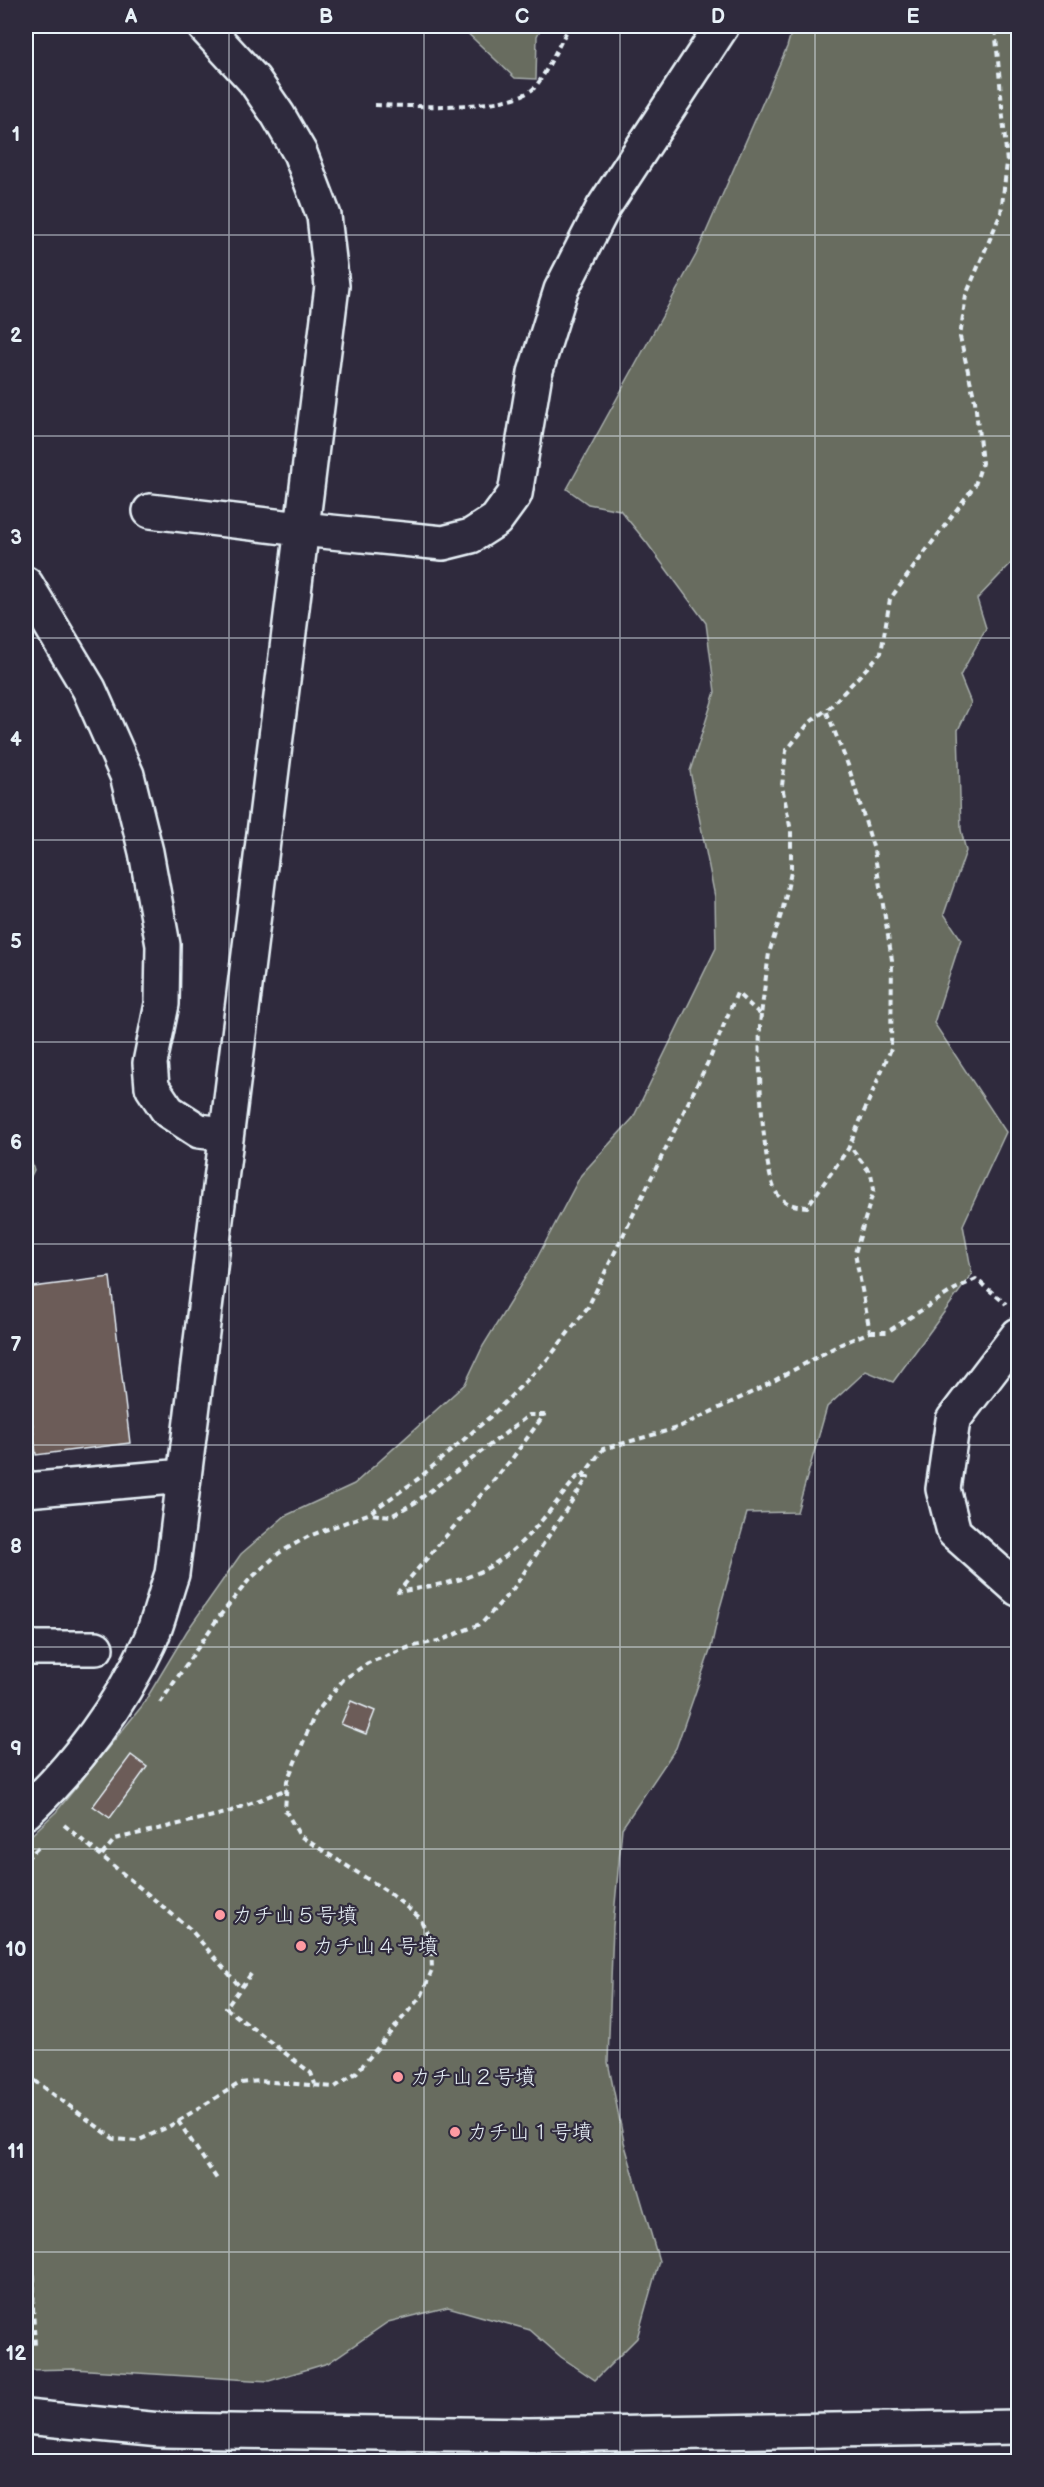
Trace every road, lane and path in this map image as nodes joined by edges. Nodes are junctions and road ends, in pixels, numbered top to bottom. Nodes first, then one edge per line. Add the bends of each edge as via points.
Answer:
1 (204, 26) edge
2 (570, 26) edge
3 (722, 26) edge
4 (995, 26) edge
5 (375, 105) dead end
6 (150, 511) dead end
7 (301, 530) junction
8 (26, 584) edge
9 (826, 710) junction
10 (760, 1015) junction
11 (225, 1134) junction
12 (849, 1145) junction
13 (1014, 1321) edge
14 (870, 1332) junction
15 (184, 1476) junction
16 (582, 1477) junction
17 (26, 1490) edge
18 (368, 1514) junction
19 (1018, 1589) edge
20 (26, 1648) edge
21 (96, 1648) dead end
22 (160, 1704) dead end
23 (287, 1789) junction
24 (26, 1812) edge
25 (64, 1825) dead end
26 (102, 1855) junction
27 (251, 1974) dead end
28 (241, 1988) junction
29 (26, 2000) edge
30 (26, 2075) edge
31 (315, 2084) junction
32 (178, 2121) junction
33 (217, 2179) dead end
34 (26, 2245) edge
35 (26, 2299) edge
36 (33, 2308) junction
37 (26, 2346) edge
38 (26, 2417) edge
39 (1018, 2427) edge

1 - 7 street via 254,80 278,115 300,153 324,216 332,286
2 - 5 path via 534,88 516,98 475,104
3 - 7 street via 603,207 561,290 535,373 515,494 496,520 471,536 443,543
4 - 9 path via 1007,163 1001,213 966,295 960,337 975,401 982,463 975,485 890,599 881,653
6 - 7 street
7 - 11 street
8 - 11 street via 89,688 127,775 163,945 162,1004 150,1063 152,1087 168,1111 199,1131
9 - 10 path via 809,723 786,751 782,786 791,831 791,872 769,953
9 - 12 path via 874,850 892,960 891,1049
10 - 12 path via 762,1120 776,1194 789,1205 807,1207
10 - 18 path via 737,993 711,1056 588,1307 548,1359 417,1479
11 - 15 street
12 - 14 path via 871,1174 874,1189 855,1253
13 - 14 path via 976,1280 955,1288 887,1332
13 - 19 street via 953,1420 943,1489 954,1532
14 - 16 path via 676,1428 603,1449
15 - 17 street
15 - 24 street via 172,1574 150,1641 117,1706
16 - 18 path via 577,1478 528,1538 503,1559 463,1579 398,1592 511,1460 544,1415 529,1415 408,1507 391,1516
16 - 23 path via 588,1477 513,1589 482,1623 368,1663 343,1680 315,1714
18 - 22 path via 309,1536 279,1553 249,1580 218,1618
20 - 21 street
23 - 26 path via 226,1814 115,1839
23 - 31 path via 285,1810 300,1836 420,1917 431,1942 432,1970 422,1995 357,2072 335,2087
25 - 26 path
26 - 28 path via 190,1929
27 - 28 path
28 - 31 path via 226,2007 311,2073
29 - 30 path via 30,2038
30 - 32 path via 114,2139 137,2141
31 - 32 path via 240,2083
32 - 33 path
34 - 36 path via 33,2277
35 - 36 path
36 - 37 path via 34,2346
38 - 39 street via 160,2430 529,2435

